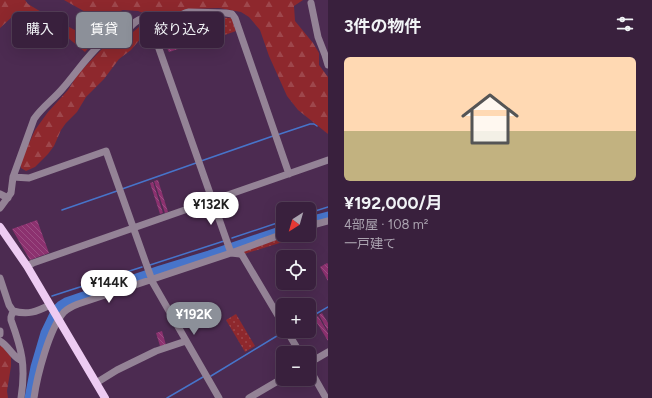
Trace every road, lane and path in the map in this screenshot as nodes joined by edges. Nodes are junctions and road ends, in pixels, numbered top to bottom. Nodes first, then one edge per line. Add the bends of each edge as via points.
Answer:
1 (311, 3) dead end
2 (224, 13) edge
3 (140, 20) edge
4 (159, 48) edge
5 (328, 65) edge
6 (328, 160) edge
7 (289, 174) junction
8 (13, 177) junction
9 (0, 194) edge
10 (8, 198) junction
11 (212, 200) junction
12 (0, 208) edge
13 (328, 222) edge
14 (316, 225) edge
15 (0, 227) edge
16 (133, 228) junction
17 (276, 236) edge
18 (229, 250) junction
19 (27, 266) junction
20 (0, 278) edge
21 (151, 279) junction
22 (50, 305) junction
23 (13, 311) junction
24 (276, 312) edge
25 (58, 319) junction
26 (0, 330) edge
27 (0, 334) edge
28 (0, 341) edge
29 (186, 341) junction
30 (328, 352) edge
31 (22, 359) junction
32 (316, 360) edge
33 (316, 380) edge
34 (276, 382) edge
35 (96, 383) junction
36 (251, 397) edge
37 (21, 398) edge
38 (34, 398) edge
39 (105, 398) edge
40 (219, 398) edge
41 (326, 398) edge

1 - 5 street via 318,37
2 - 7 street via 232,14 235,18
3 - 8 street via 119,37 101,45 38,112
4 - 11 street
6 - 7 street
7 - 11 street
8 - 10 street
8 - 16 street via 29,178 106,151
9 - 10 street
10 - 12 street
11 - 16 street
11 - 18 street
13 - 14 street
15 - 19 main road
16 - 19 street
16 - 21 street
17 - 18 street
18 - 21 street
18 - 24 street via 242,255
19 - 22 main road
20 - 23 street
21 - 25 street via 78,304 69,308
21 - 29 street
22 - 23 street via 34,312
22 - 25 main road
23 - 31 street via 11,320
25 - 35 main road
25 - 38 street via 40,371
26 - 27 street
28 - 31 street via 14,357
29 - 35 street via 156,351
29 - 40 street
30 - 32 street
31 - 37 street via 24,367
33 - 41 street
34 - 36 street
35 - 39 main road

